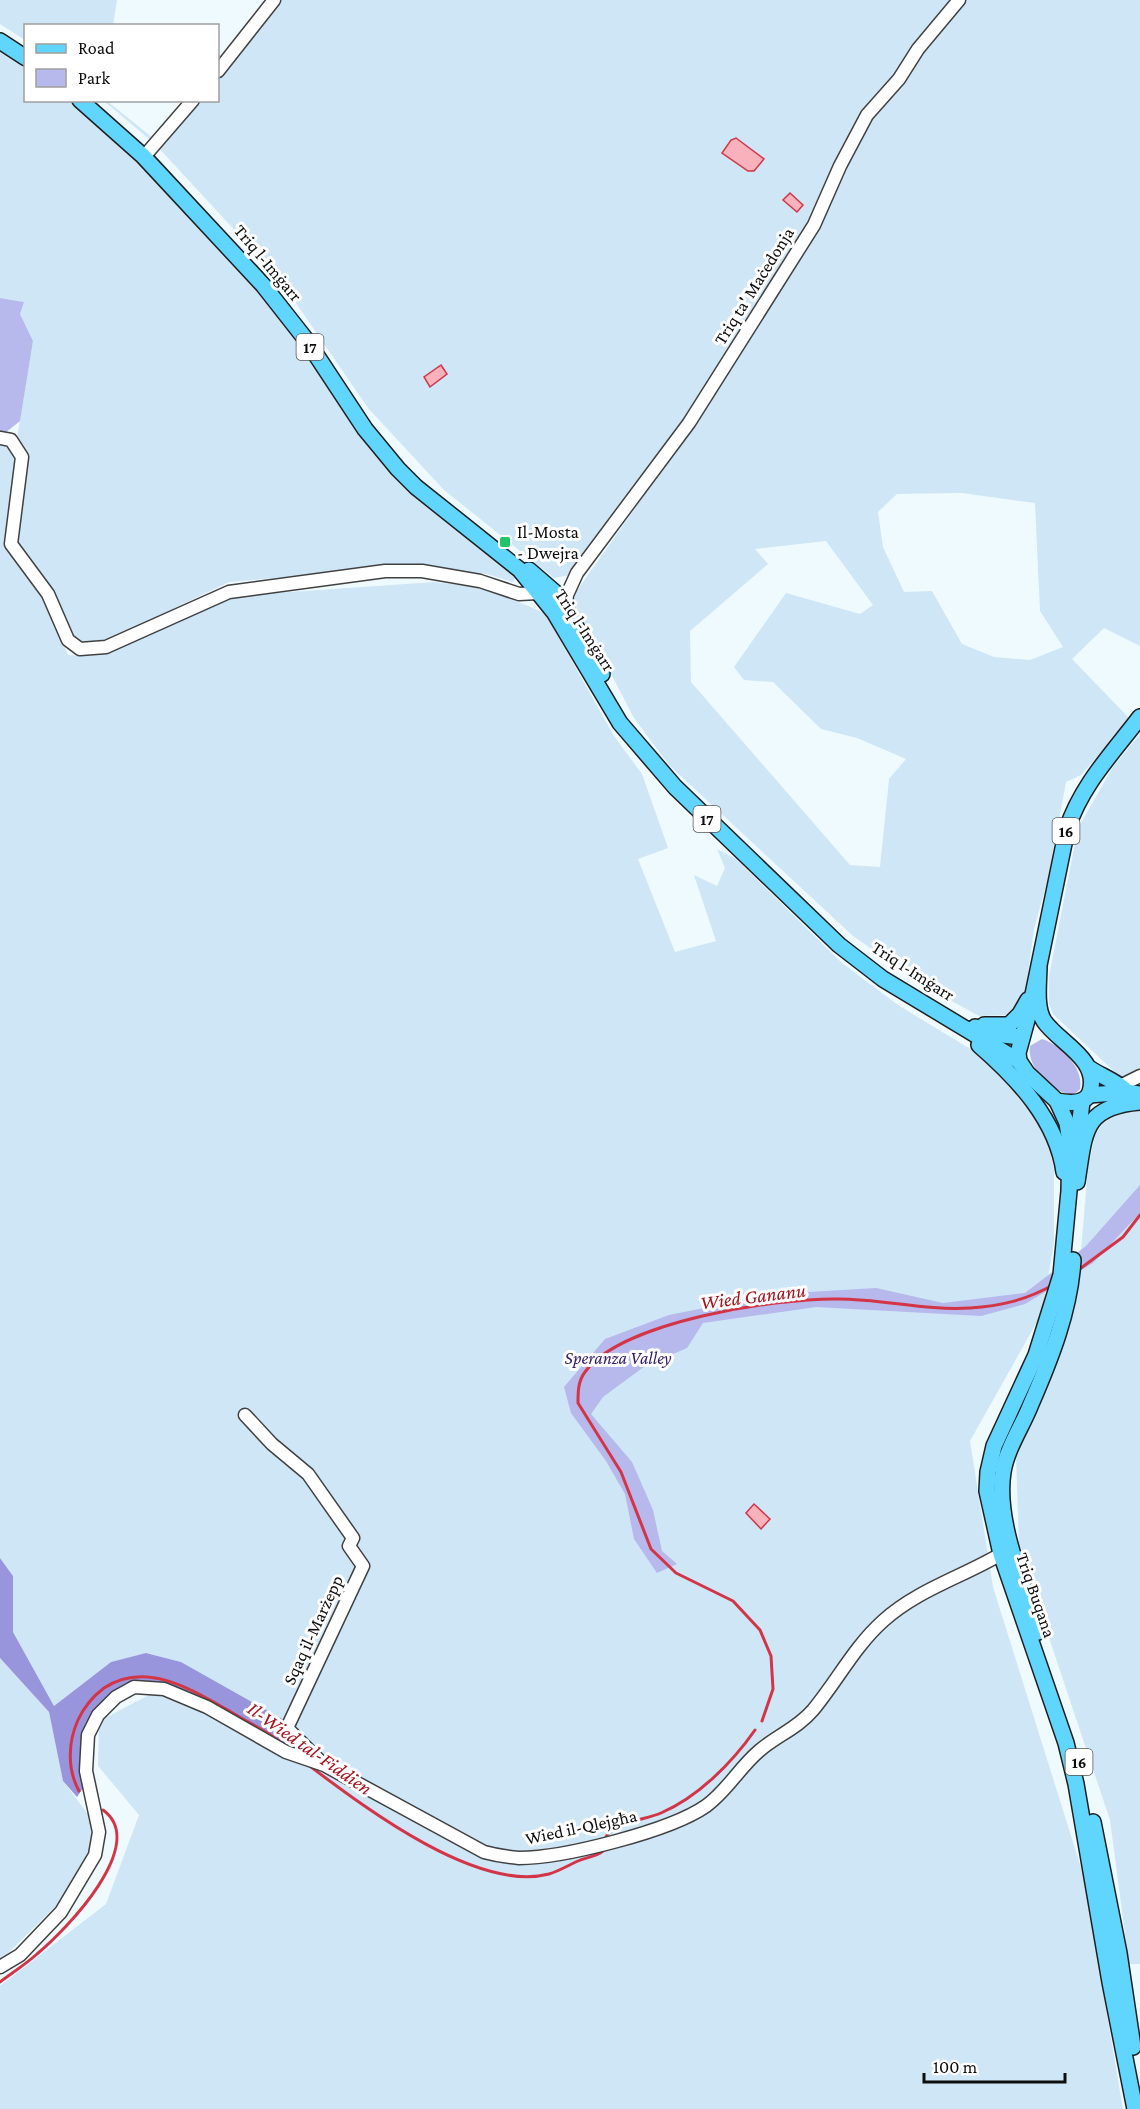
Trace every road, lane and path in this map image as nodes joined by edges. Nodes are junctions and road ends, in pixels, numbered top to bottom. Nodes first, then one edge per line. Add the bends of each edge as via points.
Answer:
1 (274, 0) edge
2 (959, 0) edge
3 (0, 34) edge
4 (0, 41) edge
5 (24, 50) edge
6 (24, 57) edge
7 (219, 69) edge
8 (82, 102) edge
9 (93, 102) edge
10 (192, 102) edge
11 (148, 152) junction
12 (0, 438) edge
13 (571, 587) junction
14 (544, 592) junction
15 (566, 606) junction
16 (1140, 717) edge
17 (1039, 966) junction
18 (883, 979) junction
19 (944, 1007) junction
20 (1049, 1026) junction
21 (1023, 1034) junction
22 (1019, 1061) junction
23 (1089, 1068) junction
24 (1140, 1076) edge
25 (1130, 1090) edge
26 (1086, 1098) junction
27 (1057, 1101) junction
28 (1140, 1102) edge
29 (1076, 1189) junction
30 (1066, 1211) junction
31 (1066, 1281) junction
32 (245, 1415) dead end
33 (1001, 1554) junction
34 (319, 1763) junction
35 (0, 1967) edge
36 (1140, 2085) edge
37 (1135, 2109) edge

1 - 7 street
2 - 13 street, Triq ta' Maċedonja via 867,115 804,241 689,423
3 - 5 main road
4 - 6 main road
8 - 14 main road, Triq l-Imġarr / 17 via 143,156 256,276 398,469
9 - 11 main road, Triq l-Imġarr / 17
10 - 11 street
11 - 14 main road, Triq l-Imġarr / 17 via 266,276 402,464 522,563
12 - 14 street via 11,440 22,457 11,544 48,594 68,640 80,649 106,646 229,592 385,571 422,571 480,581 519,594
13 - 14 street
13 - 15 street, Triq ta' Maċedonja
14 - 15 main road, Triq l-Imġarr / 17 via 559,596
14 - 18 main road, Triq l-Imġarr / 17 via 620,723 654,765 831,937
15 - 19 main road, Triq l-Imġarr / 17 via 627,720 680,781 844,939
16 - 17 main road, 16 via 1100,765 1071,816
17 - 19 main road via 1024,1007 1009,1024 983,1025
17 - 20 main road, 16 via 1041,1011
17 - 21 main road, 16
18 - 22 main road, Triq l-Imġarr / 17
18 - 30 main road via 969,1037 1032,1100 1047,1121 1060,1153
19 - 21 main road, Triq l-Imġarr / 17 via 977,1028
20 - 21 main road
20 - 23 main road, 16
21 - 22 main road, 16
22 - 27 main road, 16
23 - 25 main road
23 - 26 main road, 16 via 1092,1085
24 - 25 street
25 - 26 main road
26 - 27 main road
26 - 29 main road, Triq Buqana / 16 via 1077,1142
27 - 30 main road, Triq Buqana / 16 via 1070,1142
28 - 29 main road via 1114,1104 1100,1111 1089,1126
29 - 31 main road, Triq Buqana / 16 via 1072,1263
30 - 31 main road, Triq Buqana / 16
31 - 33 main road, Triq Buqana / 16 via 994,1446 988,1472 989,1507
31 - 36 main road, Triq Buqana / 16 via 1053,1348 1003,1472 1003,1500 1012,1551 1078,1757 1102,1861
32 - 34 street, Sqaq il-Marżepp via 272,1444 309,1474 353,1538 349,1546 363,1566 287,1728
33 - 34 street, Wied il-Qlejgħa via 889,1615 812,1711 753,1756 724,1792 678,1822 611,1842 530,1857 500,1856
33 - 37 main road, Triq Buqana / 16 via 1066,1743 1076,1784
34 - 35 street, Wied il-Qlejgħa via 286,1752 173,1692 140,1686 116,1696 94,1720 86,1745 86,1771 99,1832 95,1855 61,1912 20,1955

